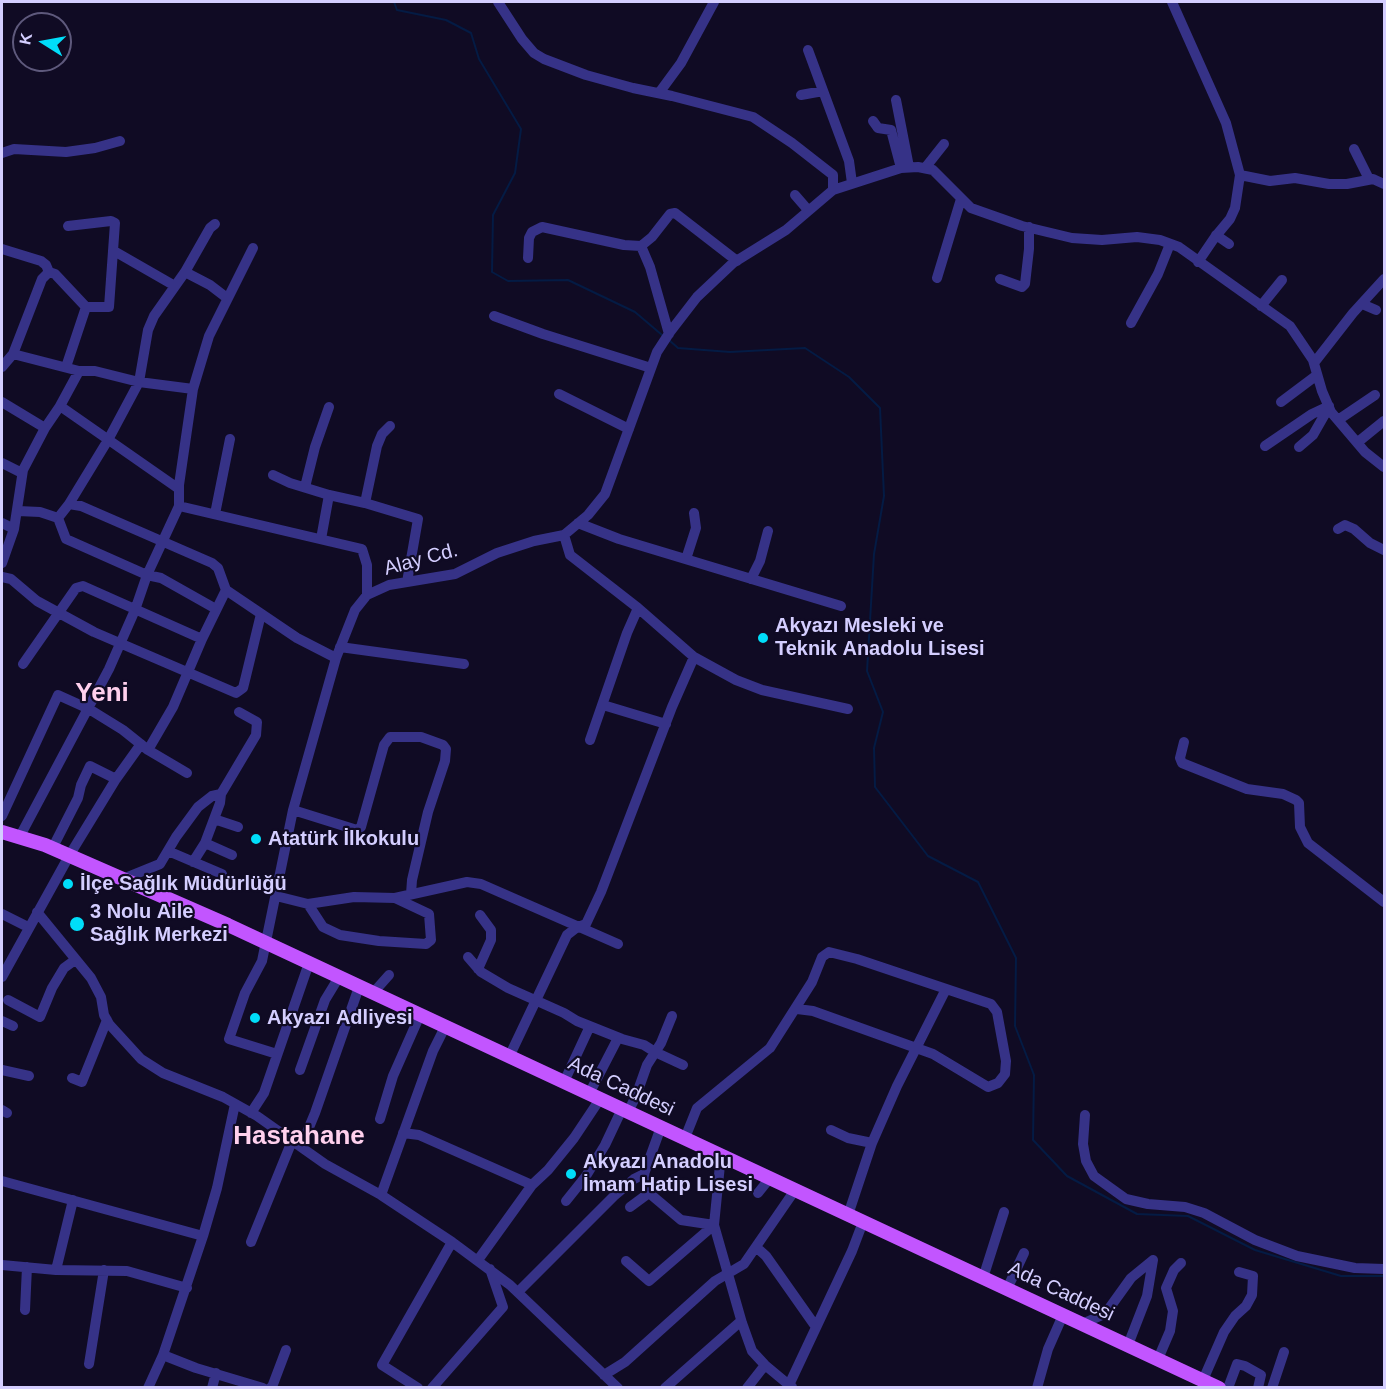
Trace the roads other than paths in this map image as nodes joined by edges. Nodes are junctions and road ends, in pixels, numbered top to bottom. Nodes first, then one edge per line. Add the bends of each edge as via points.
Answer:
1 (498, 2) edge
2 (714, 2) edge
3 (1172, 2) edge
4 (808, 50) dead end
5 (823, 91) junction
6 (659, 93) junction
7 (801, 96) dead end
8 (896, 100) dead end
9 (873, 121) dead end
10 (120, 141) dead end
11 (944, 144) dead end
12 (1354, 149) dead end
13 (2, 153) edge
14 (905, 167) junction
15 (925, 168) junction
16 (1240, 175) junction
17 (1369, 179) junction
18 (852, 183) junction
19 (1384, 184) edge
20 (833, 190) junction
21 (795, 195) dead end
22 (961, 199) junction
23 (808, 210) junction
24 (215, 224) dead end
25 (68, 226) dead end
26 (1029, 227) junction
27 (1216, 235) junction
28 (1170, 244) junction
29 (1229, 244) dead end
30 (641, 246) junction
31 (253, 248) dead end
32 (2, 249) edge
33 (114, 251) junction
34 (528, 258) dead end
35 (737, 261) junction
36 (1198, 262) junction
37 (49, 272) junction
38 (185, 272) junction
39 (937, 278) dead end
40 (1000, 279) dead end
41 (1282, 279) dead end
42 (1384, 279) edge
43 (175, 285) junction
44 (227, 298) junction
45 (1362, 304) junction
46 (1261, 306) junction
47 (86, 307) junction
48 (1376, 310) dead end
49 (494, 316) dead end
50 (1131, 323) dead end
51 (669, 333) junction
52 (13, 354) junction
53 (1314, 363) junction
54 (2, 366) edge
55 (66, 367) junction
56 (651, 368) junction
57 (79, 371) junction
58 (1317, 375) junction
59 (139, 381) junction
60 (193, 389) junction
61 (559, 394) dead end
62 (1375, 395) dead end
63 (2, 402) edge
64 (1281, 402) dead end
65 (60, 406) junction
66 (329, 406) dead end
67 (1329, 406) junction
68 (1338, 420) junction
69 (1384, 421) edge
70 (390, 426) dead end
71 (45, 428) junction
72 (629, 429) junction
73 (230, 439) dead end
74 (108, 440) junction
75 (1358, 442) junction
76 (1265, 446) dead end
77 (1299, 447) dead end
78 (2, 463) edge
79 (1383, 463) edge
80 (22, 473) junction
81 (273, 475) dead end
82 (305, 487) junction
83 (179, 489) junction
84 (329, 495) junction
85 (365, 503) junction
86 (69, 504) junction
87 (179, 506) junction
88 (18, 511) junction
89 (694, 513) dead end
90 (215, 514) junction
91 (58, 519) junction
92 (2, 523) edge
93 (578, 523) junction
94 (14, 529) junction
95 (1338, 529) dead end
96 (768, 531) dead end
97 (564, 535) junction
98 (321, 539) junction
99 (163, 543) junction
100 (1384, 550) edge
101 (686, 559) junction
102 (2, 563) edge
103 (147, 575) junction
104 (2, 577) edge
105 (751, 579) junction
106 (407, 582) junction
107 (226, 590) junction
108 (367, 595) junction
109 (841, 606) dead end
110 (638, 608) junction
111 (216, 609) junction
112 (135, 610) junction
113 (58, 614) junction
114 (261, 614) junction
115 (202, 639) junction
116 (121, 643) junction
117 (338, 653) junction
118 (694, 657) junction
119 (23, 664) dead end
120 (464, 664) dead end
121 (189, 673) junction
122 (603, 705) junction
123 (848, 709) dead end
124 (89, 710) junction
125 (239, 712) dead end
126 (666, 724) junction
127 (590, 740) dead end
128 (1184, 741) dead end
129 (144, 747) junction
130 (187, 773) dead end
131 (116, 779) junction
132 (221, 794) junction
133 (293, 810) junction
134 (2, 816) edge
135 (214, 819) junction
136 (238, 827) dead end
137 (2, 832) edge
138 (19, 838) junction
139 (205, 843) junction
140 (52, 849) junction
141 (168, 851) junction
142 (232, 855) dead end
143 (69, 856) junction
144 (193, 862) junction
145 (222, 874) dead end
146 (123, 879) junction
147 (411, 894) junction
148 (276, 896) junction
149 (395, 898) junction
150 (1384, 902) edge
151 (308, 904) junction
152 (37, 912) junction
153 (2, 914) edge
154 (480, 915) dead end
155 (581, 926) junction
156 (28, 927) junction
157 (265, 943) junction
158 (618, 944) dead end
159 (468, 957) dead end
160 (6, 958) edge
161 (75, 960) junction
162 (309, 963) junction
163 (478, 969) junction
164 (388, 975) dead end
165 (2, 977) edge
166 (339, 977) junction
167 (359, 987) junction
168 (946, 990) junction
169 (373, 993) junction
170 (8, 1000) dead end
171 (536, 1000) junction
172 (797, 1009) junction
173 (420, 1015) junction
174 (672, 1016) dead end
175 (107, 1020) junction
176 (2, 1021) edge
177 (14, 1026) dead end
178 (590, 1026) junction
179 (445, 1027) junction
180 (618, 1038) junction
181 (916, 1048) junction
182 (654, 1052) junction
183 (277, 1054) junction
184 (509, 1057) junction
185 (683, 1065) dead end
186 (2, 1070) edge
187 (300, 1070) dead end
188 (29, 1076) dead end
189 (72, 1078) dead end
190 (564, 1082) junction
191 (595, 1096) junction
192 (235, 1104) junction
193 (625, 1110) junction
194 (251, 1113) junction
195 (1085, 1115) dead end
196 (380, 1119) dead end
197 (661, 1127) junction
198 (831, 1130) dead end
199 (403, 1133) junction
200 (685, 1138) junction
201 (295, 1143) junction
202 (872, 1143) junction
203 (721, 1155) junction
204 (644, 1174) junction
205 (770, 1178) junction
206 (2, 1181) edge
207 (532, 1185) junction
208 (795, 1190) junction
209 (649, 1193) junction
210 (758, 1193) dead end
211 (381, 1196) junction
212 (73, 1200) junction
213 (566, 1201) dead end
214 (630, 1207) dead end
215 (1004, 1212) dead end
216 (848, 1215) junction
217 (863, 1222) junction
218 (714, 1225) junction
219 (203, 1236) junction
220 (251, 1242) dead end
221 (452, 1242) junction
222 (756, 1247) junction
223 (1024, 1253) dead end
224 (478, 1260) junction
225 (626, 1261) dead end
226 (1181, 1263) dead end
227 (2, 1265) edge
228 (27, 1267) junction
229 (489, 1268) junction
230 (1384, 1269) edge
231 (56, 1270) junction
232 (104, 1270) junction
233 (1239, 1272) dead end
234 (729, 1273) junction
235 (983, 1278) junction
236 (187, 1288) junction
237 (1007, 1288) junction
238 (518, 1292) junction
239 (25, 1310) dead end
240 (1063, 1315) junction
241 (741, 1321) junction
242 (1082, 1324) junction
243 (816, 1327) junction
244 (1128, 1345) junction
245 (286, 1350) dead end
246 (1284, 1352) dead end
247 (163, 1355) junction
248 (1158, 1359) junction
249 (89, 1364) dead end
250 (765, 1365) junction
251 (216, 1373) junction
252 (604, 1375) junction
253 (1203, 1380) junction
254 (790, 1386) edge
255 (148, 1388) edge
256 (212, 1388) edge
257 (263, 1388) edge
258 (270, 1388) edge
259 (418, 1388) edge
260 (432, 1388) edge
261 (618, 1388) edge
262 (665, 1388) edge
263 (747, 1388) edge
264 (1037, 1388) edge
265 (1219, 1388) edge
266 (1228, 1388) edge
267 (1258, 1388) edge
268 (1272, 1388) edge

1 - 6 street via 534,53 586,75
2 - 6 street via 681,63
3 - 16 street via 1226,123
4 - 5 street
5 - 7 street
5 - 18 street via 849,160
6 - 20 street via 753,117 833,175
8 - 14 street
9 - 14 street via 878,128 891,130
10 - 13 street via 66,152 14,149
11 - 15 street
12 - 17 street
14 - 15 street
14 - 18 street, Alay Cd.
15 - 22 street via 933,170
16 - 17 street via 1329,184
16 - 27 street via 1235,208
17 - 19 street
18 - 20 street, Alay Cd.
20 - 23 street, Alay Cd.
21 - 23 street
22 - 26 street via 971,208
22 - 39 street
23 - 35 street, Alay Cd. via 786,230
24 - 38 street
25 - 33 street via 115,223
26 - 28 street via 1072,238 1137,237
26 - 40 street via 1025,284
27 - 29 street
27 - 36 street
28 - 36 street
28 - 50 street
30 - 34 street via 542,227 529,238
30 - 35 street via 675,213
30 - 51 street
31 - 44 street
32 - 37 street via 41,261
33 - 43 street
33 - 47 street via 109,307
35 - 51 street, Alay Cd. via 697,297
36 - 46 street
37 - 47 street
37 - 52 street via 42,279
38 - 43 street
38 - 44 street
41 - 46 street
42 - 45 street
43 - 59 street via 148,330
44 - 60 street via 209,336
45 - 48 street
45 - 53 street
46 - 53 street via 1290,326
47 - 55 street
49 - 56 street
51 - 56 street, Alay Cd.
52 - 54 street
52 - 55 street
53 - 58 street
55 - 57 street
56 - 72 street, Alay Cd.
57 - 59 street via 95,370
57 - 65 street
58 - 64 street
58 - 67 street
59 - 60 street
59 - 74 street
60 - 83 street
61 - 72 street
62 - 68 street
63 - 71 street
65 - 71 street
65 - 74 street
66 - 82 street
67 - 68 street
67 - 76 street
67 - 77 street via 1313,435
68 - 75 street
69 - 75 street
70 - 85 street via 377,446
71 - 80 street
72 - 93 street, Alay Cd. via 606,494
73 - 90 street
74 - 83 street
74 - 86 street
75 - 79 street
78 - 80 street
80 - 88 street
81 - 82 street
82 - 84 street
83 - 87 street
84 - 85 street
84 - 98 street
85 - 106 street via 418,519
86 - 91 street
86 - 99 street
87 - 90 street
87 - 99 street
88 - 91 street via 40,512
88 - 94 street
89 - 101 street via 696,528
90 - 98 street
91 - 103 street via 66,539
92 - 94 street
93 - 97 street, Alay Cd.
93 - 101 street
94 - 102 street
95 - 100 street via 1346,525
96 - 105 street
97 - 106 street, Alay Cd. via 497,554 454,574
97 - 110 street via 570,555
98 - 108 street via 362,549 367,565
99 - 103 street
99 - 107 street via 212,563 218,568
101 - 105 street
103 - 111 street via 161,578
103 - 112 street
104 - 113 street via 11,579
105 - 109 street
106 - 108 street, Alay Cd.
107 - 111 street
107 - 114 street
108 - 117 street, Alay Cd. via 355,610
110 - 118 street
110 - 122 street
111 - 115 street
112 - 113 street via 83,586 76,588
112 - 115 street
112 - 116 street
113 - 116 street
113 - 119 street
114 - 117 street via 297,638
114 - 121 street via 243,688 236,693
115 - 121 street
116 - 121 street
116 - 124 street
117 - 120 street
117 - 133 street, Alay Cd.
118 - 123 street via 762,690
118 - 126 street
121 - 129 street via 173,707
122 - 126 street
122 - 127 street
124 - 129 street
124 - 134 street via 58,695
124 - 138 street
125 - 132 street via 257,722 256,735
126 - 155 street via 601,892 586,924
128 - 150 street via 1180,758 1184,764 1247,789 1283,794 1296,800 1300,827 1308,843
129 - 130 street
129 - 131 street
131 - 140 street via 90,766
131 - 143 street
132 - 135 street
132 - 141 street via 198,807
133 - 147 street via 357,830 390,737 421,737 443,744 445,761 428,812
133 - 148 street, Alay Cd.
135 - 136 street
135 - 139 street
137 - 138 main road, Ada Caddesi
138 - 140 main road, Ada Caddesi
139 - 142 street
139 - 144 street
140 - 143 main road, Ada Caddesi
141 - 144 street
141 - 146 street via 160,864
143 - 146 main road, Ada Caddesi
143 - 152 street
144 - 145 street
146 - 157 main road, Ada Caddesi
147 - 149 street
147 - 155 street via 467,882 481,884
148 - 151 street
148 - 157 street, Alay Cd.
149 - 151 street via 354,897
149 - 151 street via 429,915 431,940 426,944 340,935 323,927
152 - 156 street
152 - 161 street
153 - 156 street
154 - 163 street via 491,930 491,940
155 - 158 street
155 - 171 street via 567,935
156 - 160 street
157 - 162 main road, Ada Caddesi
157 - 183 street, Alay Cd. via 262,961 245,993 229,1039
159 - 163 street
160 - 165 street
161 - 170 street via 64,968 40,1017
161 - 175 street via 91,978
162 - 166 main road, Ada Caddesi
162 - 183 street
163 - 171 street
164 - 169 street
166 - 167 main road, Ada Caddesi
166 - 187 street via 325,1000
167 - 169 main road, Ada Caddesi
167 - 201 street via 315,1113 305,1137
168 - 172 street via 829,952 822,957
168 - 181 street
168 - 181 street via 991,1004 997,1012 1005,1074 988,1087
169 - 173 main road, Ada Caddesi
171 - 178 street
171 - 184 street
172 - 181 street via 813,1011
172 - 200 street via 770,1048 698,1108
173 - 179 main road, Ada Caddesi
173 - 196 street via 393,1076
174 - 182 street
175 - 189 street via 81,1082
175 - 192 street via 141,1059 163,1073
176 - 177 street
178 - 180 street
178 - 190 street
179 - 184 main road, Ada Caddesi
179 - 199 street
180 - 182 street
180 - 191 street
181 - 202 street
182 - 185 street
182 - 193 street via 636,1096
183 - 194 street via 264,1093
184 - 190 main road, Ada Caddesi
186 - 188 street
190 - 191 main road, Ada Caddesi
191 - 193 main road, Ada Caddesi
191 - 207 street via 574,1138
192 - 194 street
192 - 219 street
193 - 197 main road, Ada Caddesi
193 - 213 street via 586,1176
194 - 201 street
195 - 230 street via 1086,1161 1094,1176 1126,1199 1204,1213 1297,1256 1355,1268
197 - 200 main road, Ada Caddesi
197 - 204 street
198 - 202 street
199 - 207 street via 419,1135
199 - 211 street
200 - 203 main road, Ada Caddesi
201 - 211 street
201 - 220 street
202 - 216 street
203 - 205 main road, Ada Caddesi
203 - 218 street
204 - 209 street
204 - 238 street via 608,1203
205 - 208 main road, Ada Caddesi
205 - 210 street
206 - 212 street
207 - 224 street
208 - 216 main road, Ada Caddesi
208 - 222 street
209 - 214 street
209 - 218 street via 681,1220
211 - 221 street
212 - 219 street
212 - 231 street
215 - 235 street
216 - 217 main road, Ada Caddesi
217 - 235 main road, Ada Caddesi
217 - 243 street
218 - 225 street via 649,1281
218 - 234 street
219 - 236 street
221 - 224 street
221 - 259 street via 382,1365
222 - 234 street via 744,1264
222 - 243 street
223 - 237 street
224 - 229 street
226 - 248 street via 1166,1288 1173,1311 1170,1331
227 - 228 street
228 - 231 street
228 - 239 street
229 - 238 street
229 - 260 street via 503,1307
231 - 232 street
232 - 236 street via 127,1271
232 - 249 street
233 - 253 street via 1253,1276 1252,1295 1224,1332
234 - 241 street
234 - 252 street via 715,1281 625,1362
235 - 237 main road, Ada Caddesi
236 - 247 street
237 - 240 main road, Ada Caddesi
238 - 252 street
240 - 242 main road, Ada Caddesi
240 - 264 street
241 - 250 street via 752,1351
241 - 262 street
242 - 244 main road, Ada Caddesi
242 - 244 street via 1108,1310 1131,1278 1154,1260 1147,1296
243 - 254 street
244 - 248 main road, Ada Caddesi
245 - 258 street
246 - 268 street
247 - 251 street
247 - 255 street
248 - 253 main road, Ada Caddesi
250 - 254 street
250 - 263 street
251 - 256 street
251 - 257 street
252 - 261 street
253 - 265 main road, Ada Caddesi
266 - 267 street via 1237,1364 1261,1375

